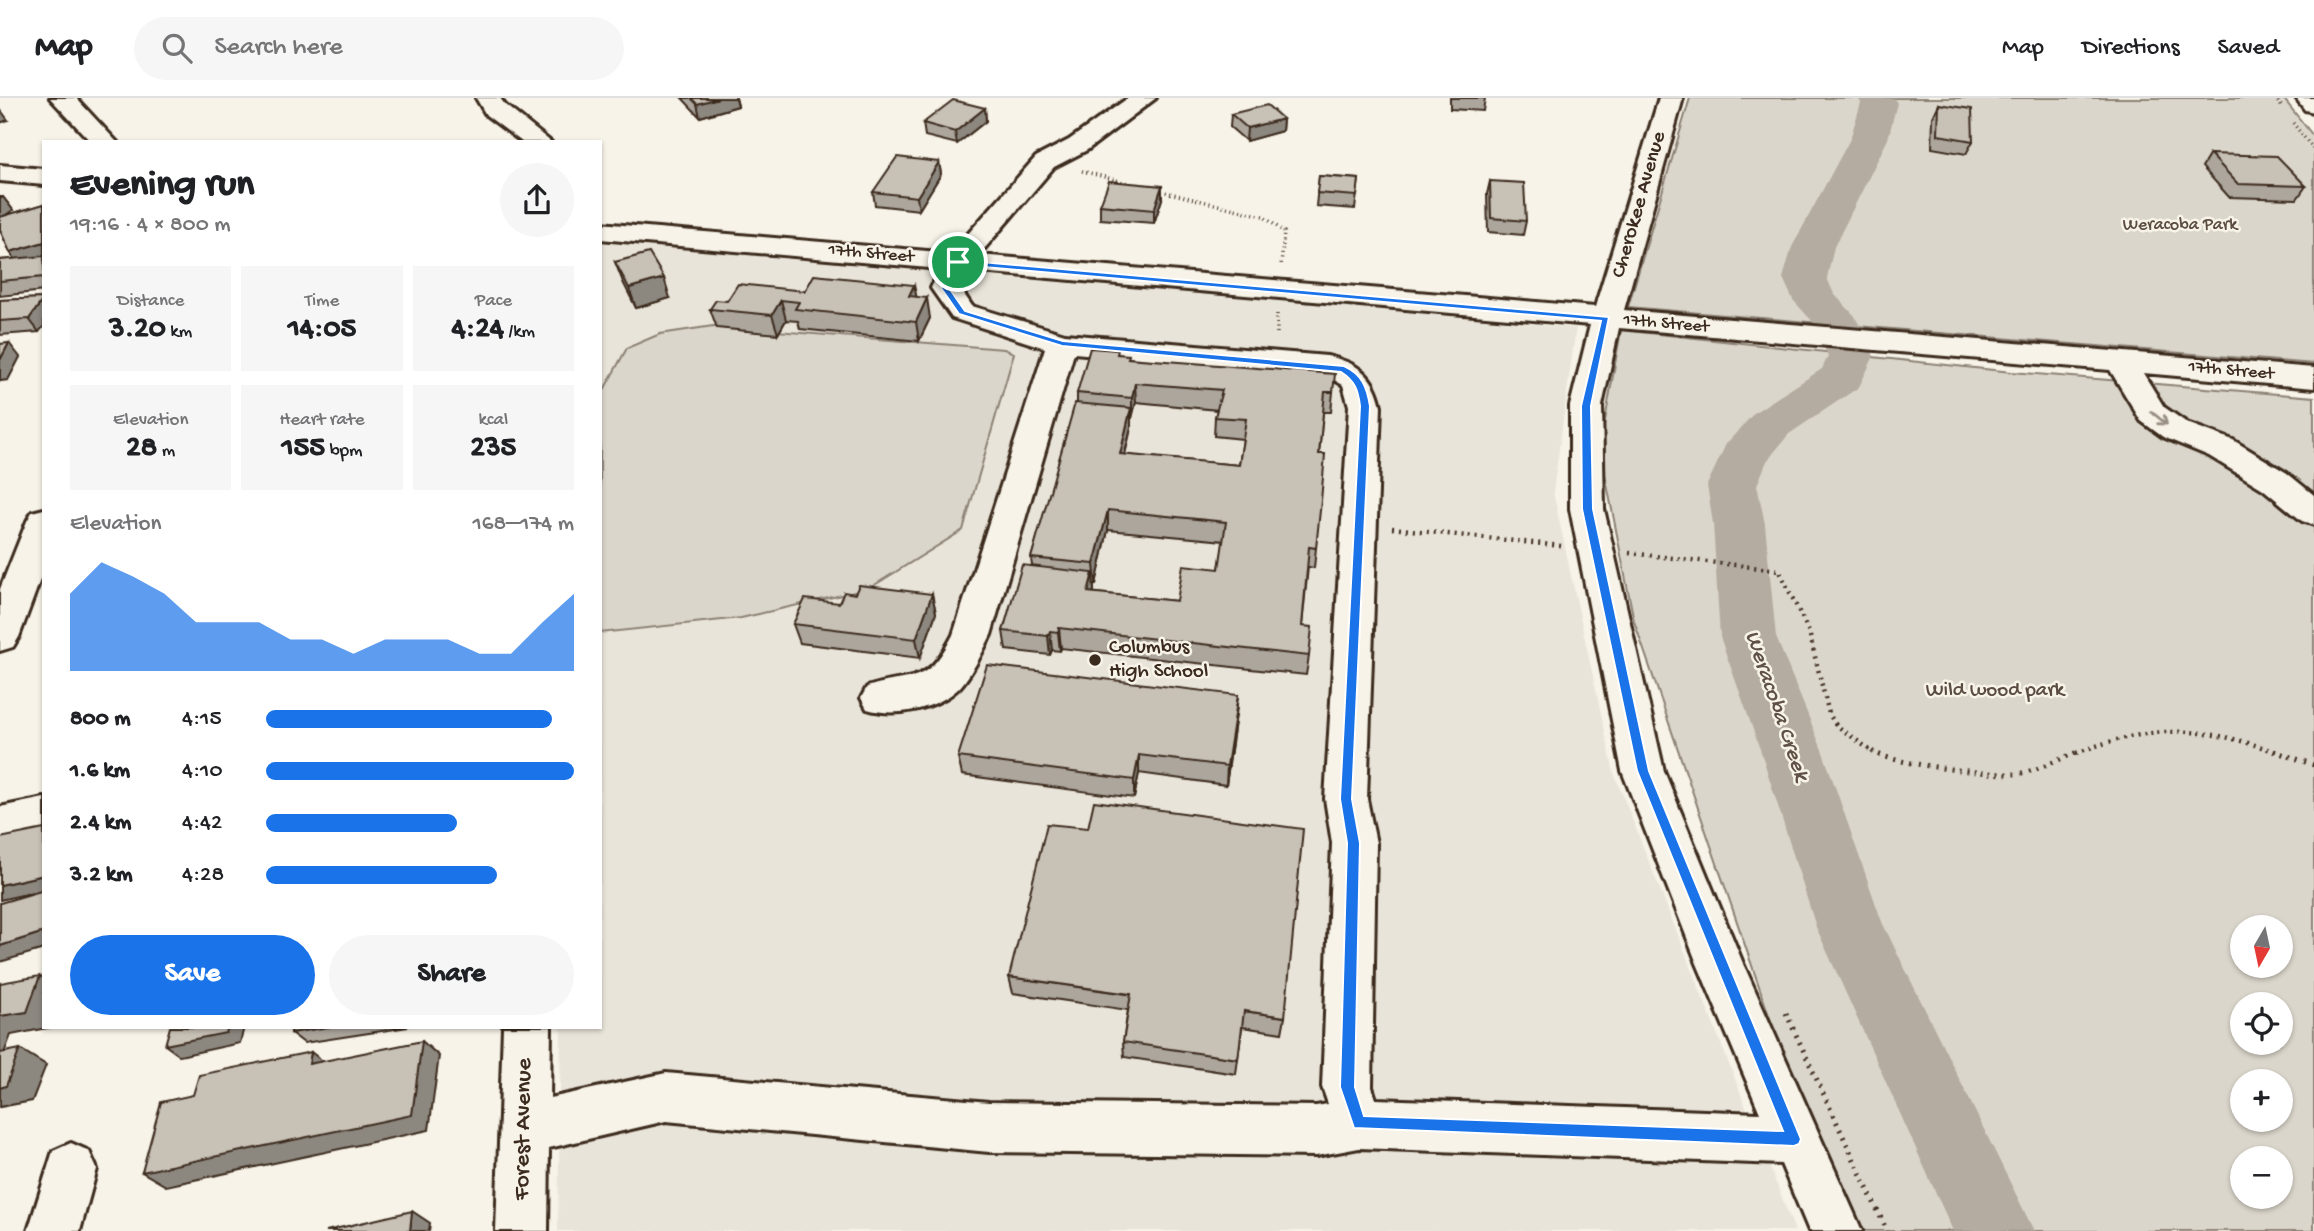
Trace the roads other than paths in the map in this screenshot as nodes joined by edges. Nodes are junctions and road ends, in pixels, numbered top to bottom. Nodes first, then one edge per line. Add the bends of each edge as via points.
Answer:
1 (62, 98) edge
2 (488, 98) edge
3 (1144, 98) edge
4 (1671, 98) edge
5 (103, 140) edge
6 (536, 140) edge
7 (0, 173) edge
8 (42, 177) edge
9 (602, 231) edge
10 (958, 262) junction
11 (1606, 318) junction
12 (1062, 343) junction
13 (2121, 362) junction
14 (2314, 378) edge
15 (2314, 513) edge
16 (42, 526) edge
17 (0, 637) edge
18 (881, 698) dead end
19 (42, 816) edge
20 (0, 825) edge
21 (527, 1029) edge
22 (1359, 1123) junction
23 (524, 1129) junction
24 (1794, 1139) junction
25 (71, 1169) dead end
26 (54, 1231) edge
27 (522, 1231) edge
28 (1836, 1231) edge

1 - 5 street
2 - 6 street via 495,110
3 - 10 street via 1078,145 1045,162
4 - 11 street, Cherokee Avenue
7 - 8 street
9 - 10 street, 17th Street
10 - 11 street, 17th Street
10 - 12 street via 945,288 962,312
11 - 13 street, 17th Street
11 - 24 street, Cherokee Avenue via 1586,406 1587,509 1643,771
12 - 18 street via 962,656 941,683 912,697
12 - 22 street via 1344,369 1356,377 1363,390 1346,799 1354,843 1347,1087
13 - 14 street, 17th Street
13 -> 15 street via 2152,414 2264,474
16 - 17 street
19 - 20 street
21 - 23 street, Forest Avenue
22 - 23 street via 1316,1131 989,1126 666,1097
22 - 24 street
23 - 27 street, Forest Avenue
24 - 28 street, Cherokee Avenue
25 - 26 street

